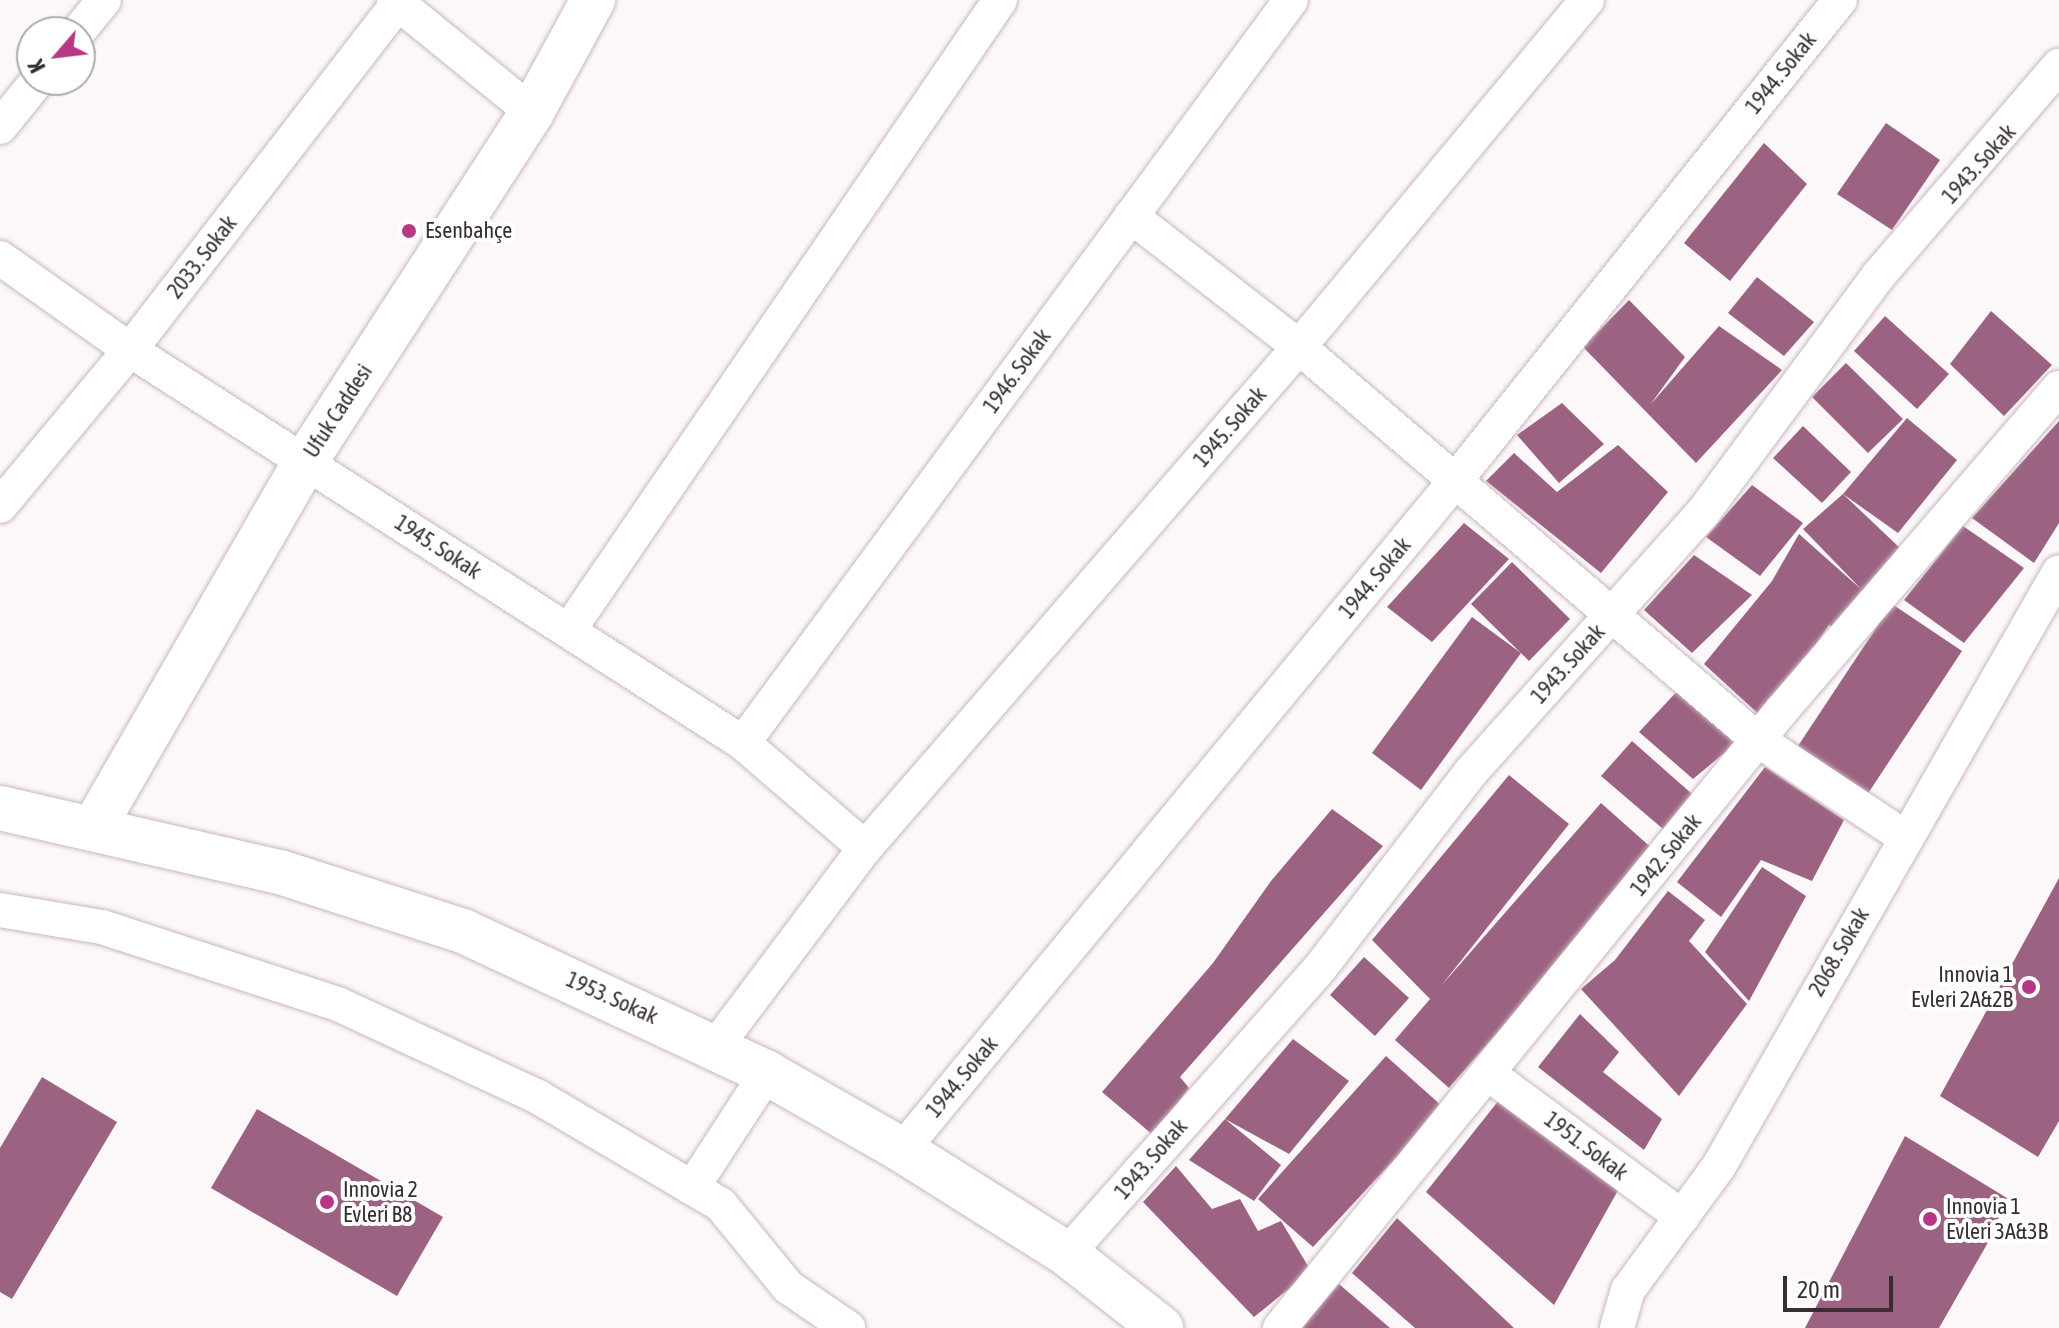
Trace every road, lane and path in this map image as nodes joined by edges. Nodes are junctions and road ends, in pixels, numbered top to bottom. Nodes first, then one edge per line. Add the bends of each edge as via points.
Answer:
1 (104, 0) edge
2 (593, 0) edge
3 (1000, 0) edge
4 (1291, 0) edge
5 (1587, 0) edge
6 (1840, 0) edge
7 (396, 2) edge
8 (91, 16) edge
9 (2059, 66) edge
10 (25, 96) edge
11 (532, 112) junction
12 (0, 127) edge
13 (1131, 216) junction
14 (0, 258) edge
15 (1299, 347) junction
16 (130, 350) junction
17 (2059, 388) edge
18 (305, 462) junction
19 (1455, 481) junction
20 (0, 506) edge
21 (2059, 572) edge
22 (1612, 614) junction
23 (569, 630) junction
24 (1758, 740) junction
25 (743, 743) junction
26 (0, 808) edge
27 (93, 829) junction
28 (1906, 838) junction
29 (865, 848) junction
30 (0, 910) edge
31 (717, 1045) junction
32 (767, 1073) junction
33 (1490, 1075) junction
34 (902, 1150) junction
35 (692, 1188) junction
36 (1682, 1217) junction
37 (1067, 1254) junction
38 (848, 1328) edge
39 (1161, 1328) edge
40 (1280, 1328) edge
41 (1617, 1328) edge

1 - 8 street
2 - 11 main road, Ufuk Caddesi
3 - 23 street
4 - 13 street, 1946. Sokak
5 - 15 street, 1945. Sokak
6 - 19 street, 1944. Sokak
7 - 11 street
7 - 16 street, 2033. Sokak
9 - 22 street, 1943. Sokak via 2036,99 1879,275 1702,514
10 - 12 street
11 - 18 main road, Ufuk Caddesi
13 - 15 street
13 - 25 street, 1946. Sokak
14 - 16 street, 1945. Sokak
15 - 19 street
15 - 29 street, 1945. Sokak
16 - 18 street, 1945. Sokak
16 - 20 street, 2033. Sokak
17 - 24 street, 1942. Sokak
18 - 23 street, 1945. Sokak
18 - 27 main road, Ufuk Caddesi
19 - 22 street
19 - 34 street, 1944. Sokak
21 - 28 street, 2068. Sokak
22 - 24 street
22 - 37 street, 1943. Sokak via 1471,772 1320,968
23 - 25 street, 1945. Sokak
24 - 28 street
24 - 33 street, 1942. Sokak
25 - 29 street, 1945. Sokak
26 - 27 main road, 1953. Sokak
27 - 31 main road, 1953. Sokak via 280,872 463,931
28 - 36 street, 2068. Sokak via 1719,1166
29 - 31 street, 1945. Sokak
30 - 35 street via 102,927 340,1005 538,1097
31 - 32 main road, 1953. Sokak
32 - 34 main road, 1953. Sokak
32 - 35 street
33 - 36 street, 1951. Sokak
33 - 40 street, 1942. Sokak
34 - 37 main road, 1953. Sokak
35 - 38 street via 721,1205 788,1287
36 - 41 street, 2068. Sokak via 1628,1290
37 - 39 main road, 1953. Sokak

